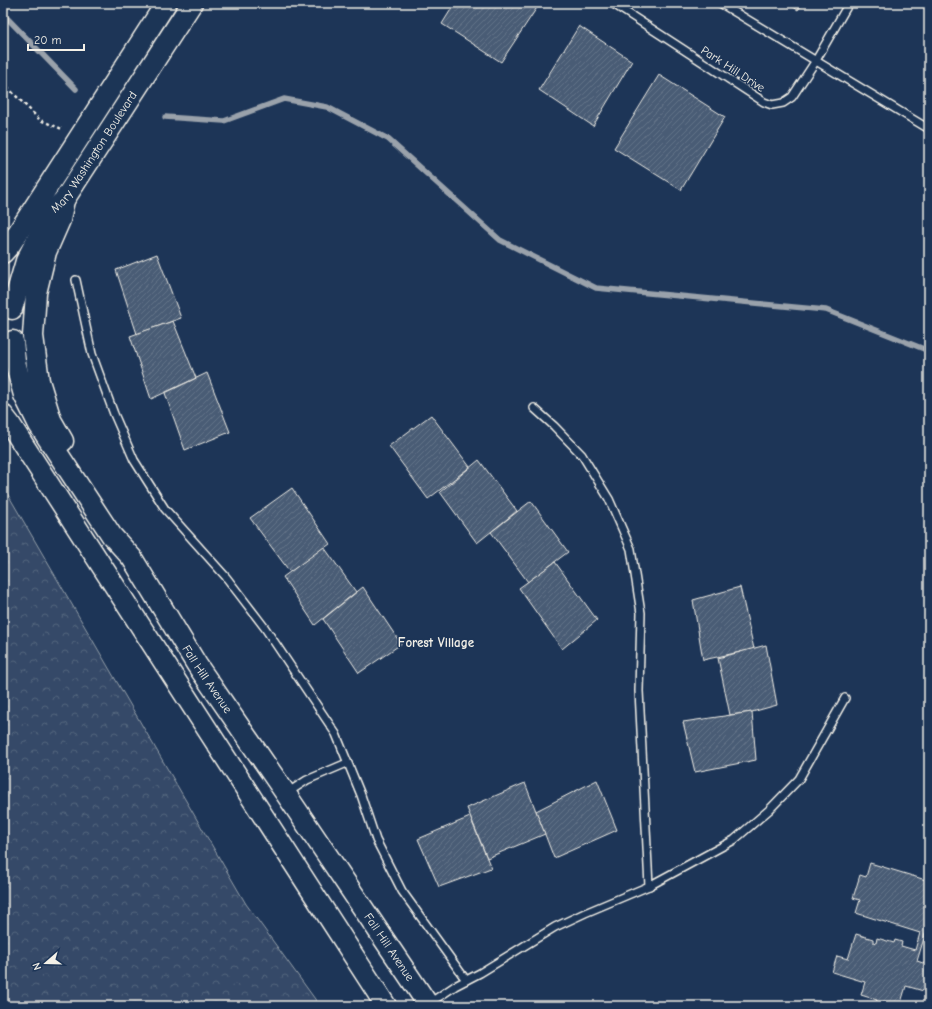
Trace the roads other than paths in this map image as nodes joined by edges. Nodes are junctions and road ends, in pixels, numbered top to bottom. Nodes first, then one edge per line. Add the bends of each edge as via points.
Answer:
1 (166, 3) edge
2 (192, 3) edge
3 (612, 3) edge
4 (720, 3) edge
5 (849, 3) edge
6 (815, 62) junction
7 (929, 129) edge
8 (64, 200) junction
9 (3, 253) edge
10 (76, 280) dead end
11 (7, 302) edge
12 (8, 348) edge
13 (534, 408) dead end
14 (3, 415) edge
15 (132, 558) junction
16 (845, 698) dead end
17 (347, 763) junction
18 (286, 794) junction
19 (648, 886) junction
20 (466, 980) junction
21 (428, 1005) edge
22 (386, 1006) edge

1 - 9 main road, Mary Washington Boulevard
2 - 8 main road, Mary Washington Boulevard
3 - 6 lane, Park Hill Drive via 772,105 783,104 792,97
4 - 6 lane
5 - 6 lane, Park Hill Drive
6 - 7 lane
8 - 11 main road, Mary Washington Boulevard via 51,212
8 - 15 main road via 60,220 46,252 36,293 33,336 39,381 52,420 76,464 118,529
10 - 17 lane via 92,354 134,460 165,509 226,577 265,628 336,734
11 - 12 main road, Fall Hill Avenue via 15,325
12 - 15 main road, Fall Hill Avenue via 15,362 24,395 39,425 112,536
13 - 19 lane via 582,455 610,499 631,549 641,613 639,691
14 - 22 main road
15 - 18 main road, Fall Hill Avenue via 197,665
16 - 19 lane via 799,779 769,810 734,840
17 - 18 lane via 307,780
17 - 20 lane via 376,840 402,891
18 - 21 main road, Fall Hill Avenue
19 - 20 lane via 555,927
20 - 21 lane

